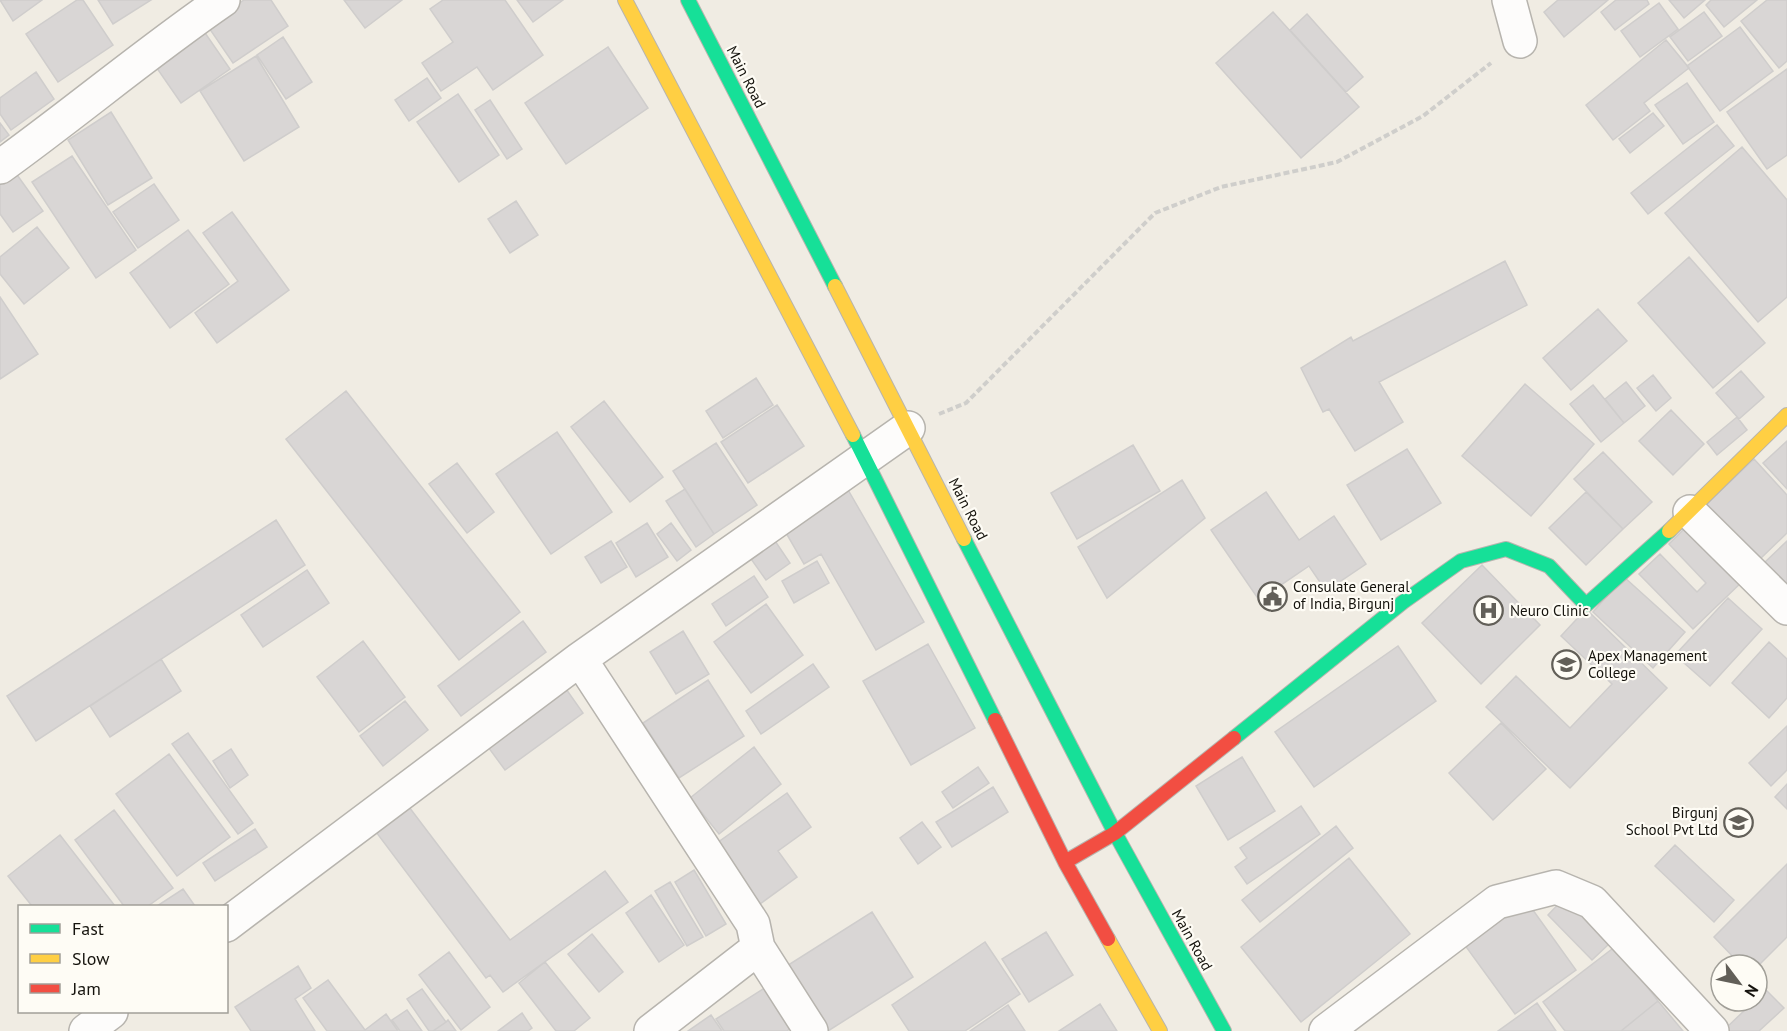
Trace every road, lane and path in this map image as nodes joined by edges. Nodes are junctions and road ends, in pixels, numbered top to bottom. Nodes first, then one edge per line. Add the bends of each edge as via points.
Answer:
1 (223, 0) edge
2 (625, 0) edge
3 (688, 0) edge
4 (1509, 0) edge
5 (1520, 41) joint
6 (0, 167) edge
7 (1787, 414) edge
8 (908, 428) junction
9 (865, 458) junction
10 (1690, 512) junction
11 (1787, 608) edge
12 (579, 659) junction
13 (1115, 833) junction
14 (1065, 862) junction
15 (228, 923) edge
16 (758, 948) junction
17 (108, 1013) edge
18 (86, 1031) edge
19 (651, 1031) edge
20 (811, 1031) edge
21 (1160, 1031) edge
22 (1224, 1031) edge
23 (1326, 1031) edge
24 (1712, 1031) edge

1 - 6 street
2 - 9 main road
3 - 8 main road, Main Road
4 - 5 street
5 - 8 path via 1423,116 1337,162 1221,187 1155,213 966,403
7 - 10 main road
8 - 9 street
8 - 13 main road, Main Road
9 - 12 street
9 - 14 main road
10 - 11 street
10 - 13 main road via 1586,605 1549,566 1506,549 1461,561 1403,602
12 - 15 street
12 - 16 street via 753,924
13 - 14 main road
13 - 22 main road, Main Road
14 - 21 main road
16 - 19 street
16 - 20 street
17 - 18 street
23 - 24 street via 1497,902 1556,887 1592,902

